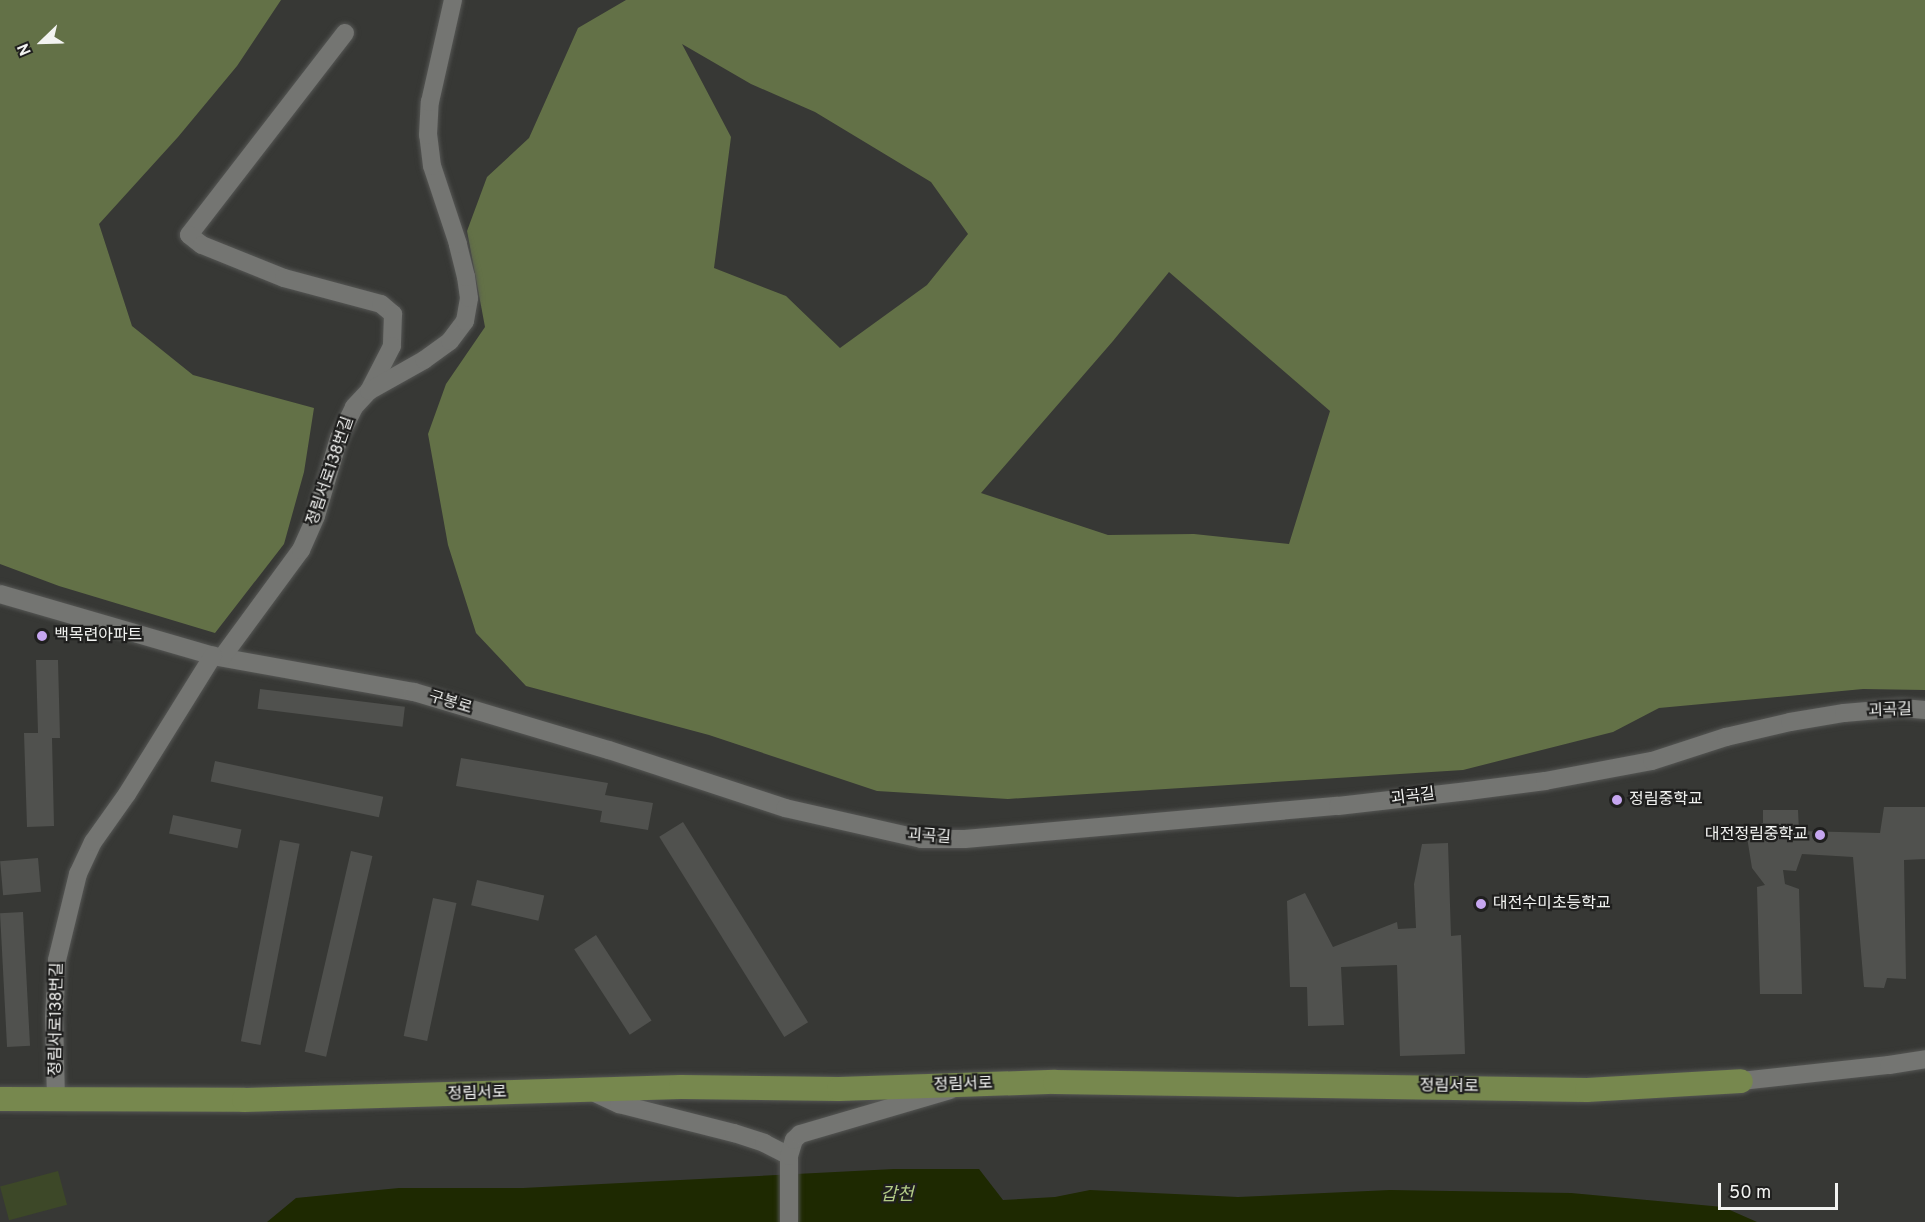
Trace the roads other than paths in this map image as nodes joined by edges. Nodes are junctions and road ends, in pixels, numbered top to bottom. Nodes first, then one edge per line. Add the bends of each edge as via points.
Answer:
1 (453, 0) edge
2 (345, 33) dead end
3 (369, 391) junction
4 (0, 594) edge
5 (218, 656) junction
6 (1925, 710) edge
7 (895, 834) joint
8 (1925, 1059) edge
9 (1742, 1081) joint
10 (959, 1086) junction
11 (591, 1091) junction
12 (0, 1099) edge
13 (56, 1099) junction
14 (789, 1162) junction
15 (789, 1222) edge

1 - 3 street, 정림서로138번길 via 430,102 428,135 432,166 466,277 469,298 465,321 450,341 424,360
2 - 3 street via 189,235 201,245 284,278 381,304 393,314 392,346
3 - 5 street, 정림서로138번길 via 354,407 339,438 316,516 301,550
4 - 5 street, 구봉로
5 - 7 street, 구봉로 via 414,692 785,808
5 - 13 street, 정림서로138번길 via 93,842 78,874 57,960
6 - 7 street, 괴곡길 via 1902,708 1811,718 1726,736 1652,761 1468,791 965,839 921,839
8 - 9 street, 정림서로
9 - 10 main road, 정림서로 via 1587,1090 1055,1082
10 - 11 main road, 정림서로
10 - 14 street via 800,1134 794,1140
11 - 13 main road, 정림서로 via 244,1100
11 - 14 street via 619,1104 764,1143
12 - 13 main road, 정림서로
14 - 15 street

